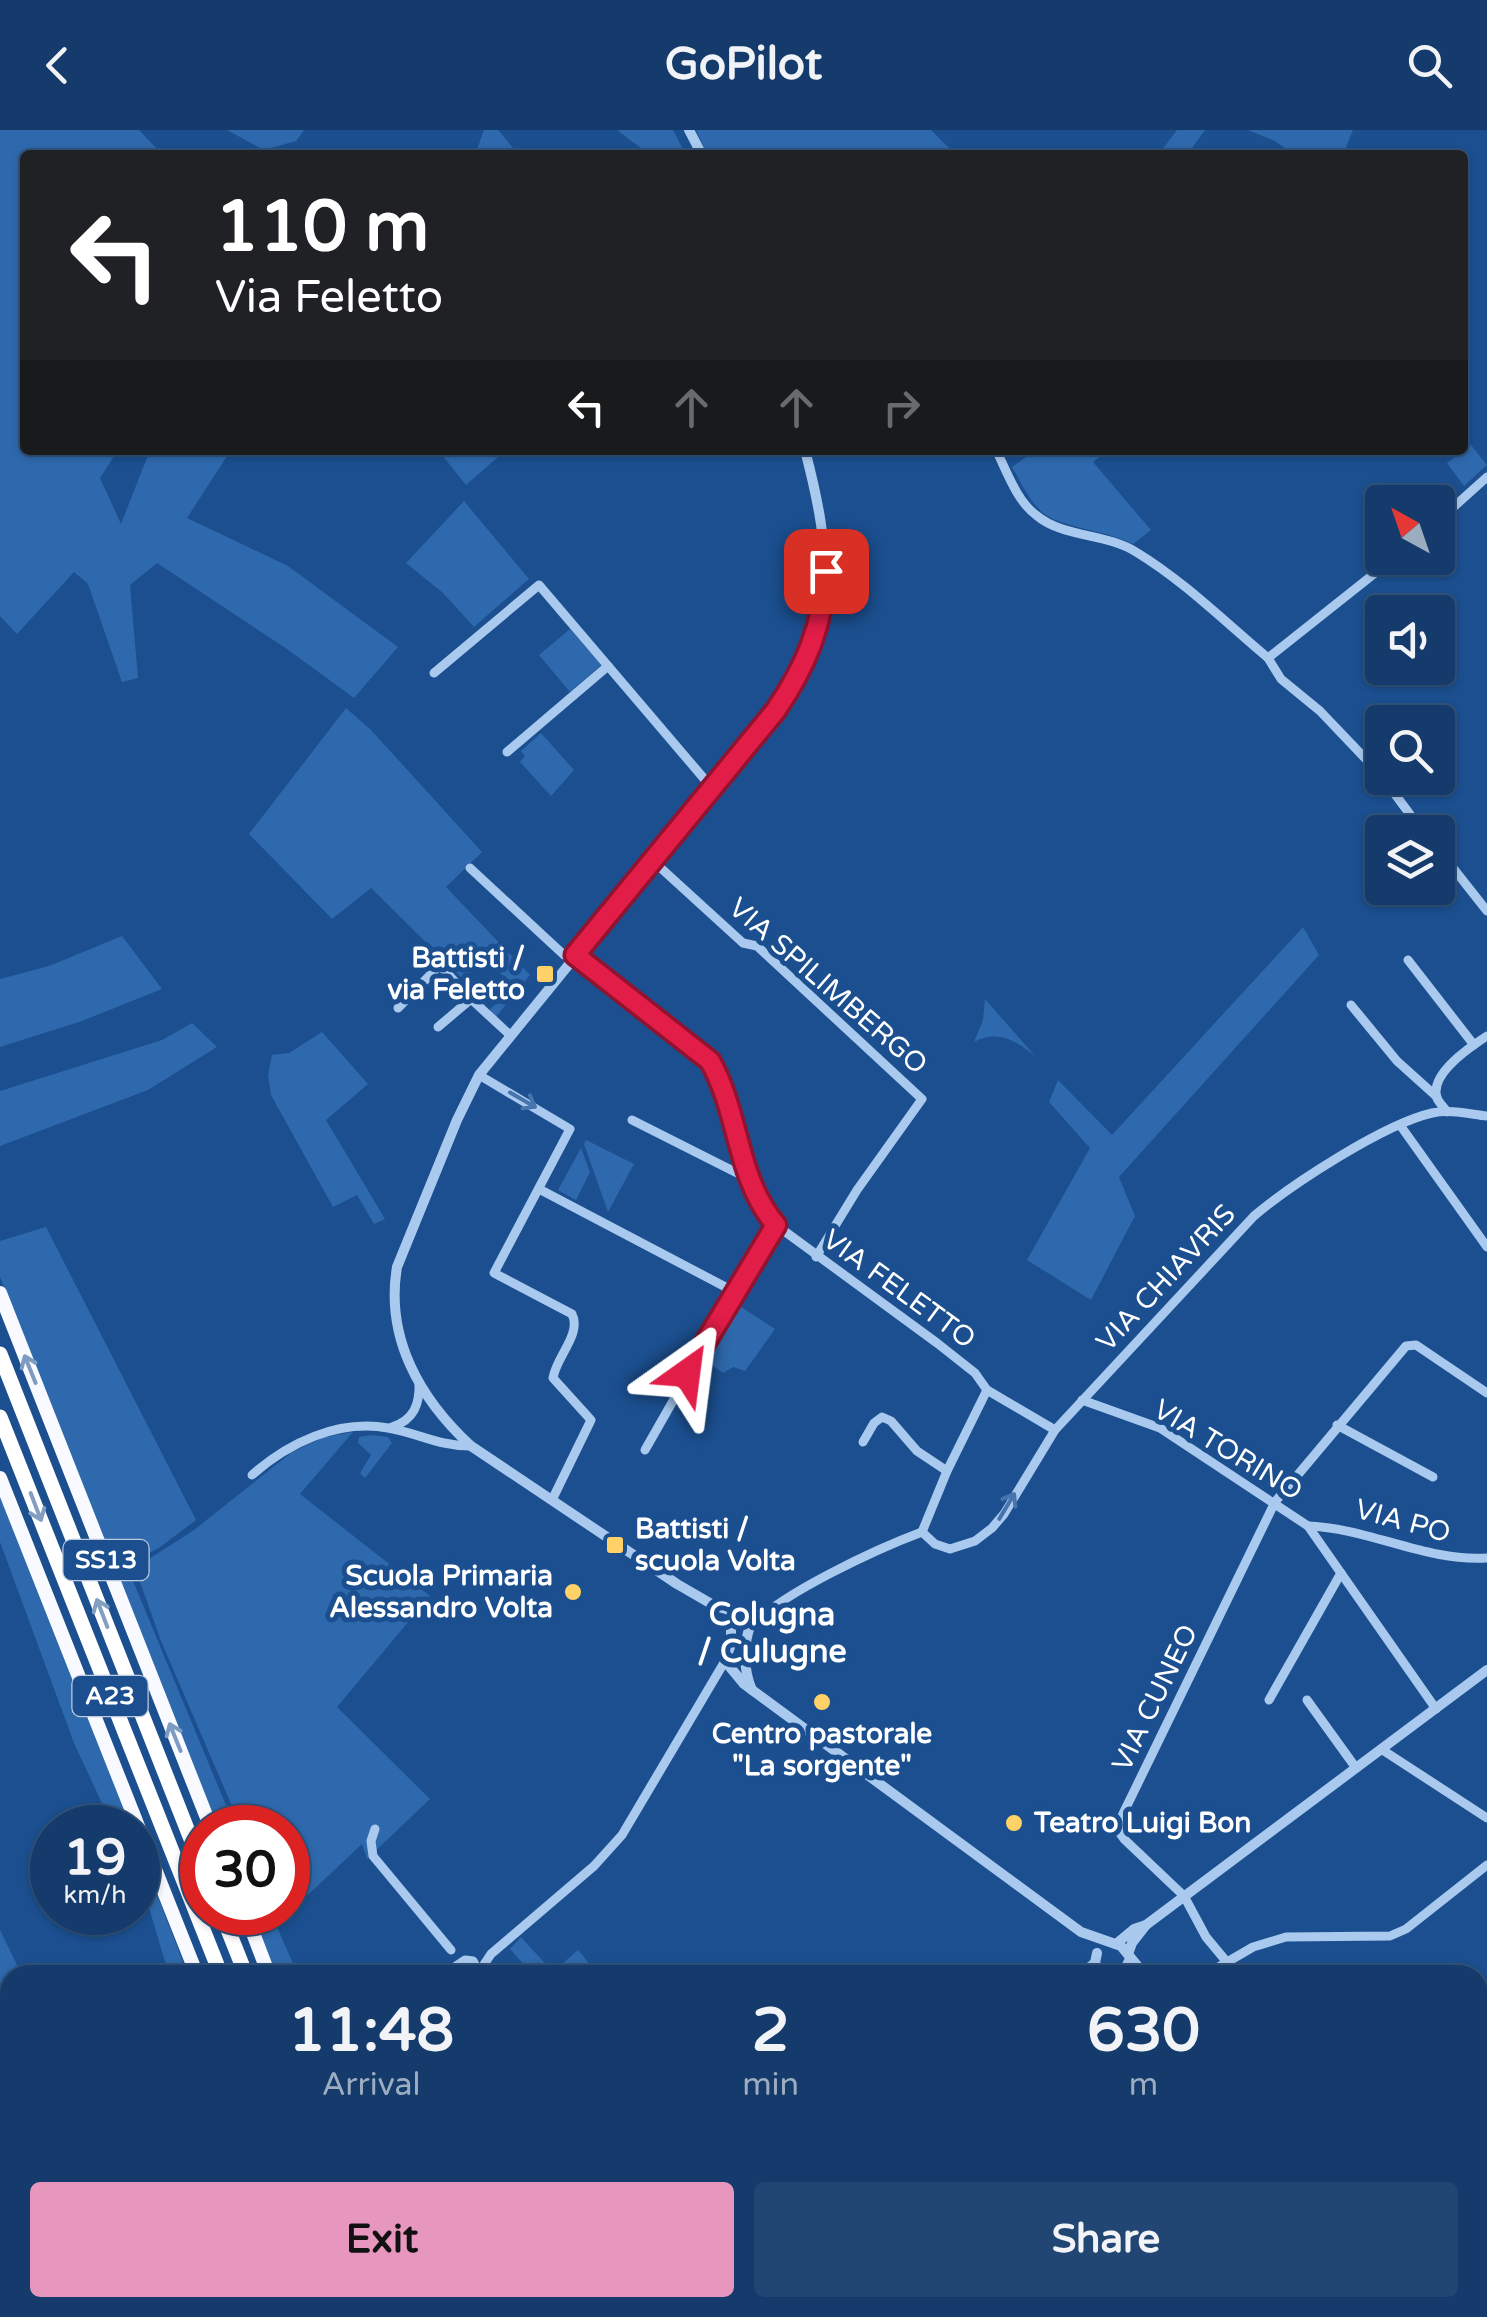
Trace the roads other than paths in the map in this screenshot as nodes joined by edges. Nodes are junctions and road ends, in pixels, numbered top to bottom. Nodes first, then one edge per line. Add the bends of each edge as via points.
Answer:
1 (806, 455) edge
2 (999, 455) edge
3 (1487, 478) edge
4 (1455, 506) edge
5 (1373, 575) edge
6 (1268, 658) junction
7 (608, 666) junction
8 (434, 673) dead end
9 (507, 752) dead end
10 (1365, 758) edge
11 (712, 788) junction
12 (652, 860) junction
13 (470, 868) dead end
14 (1455, 871) edge
15 (1487, 911) edge
16 (574, 957) junction
17 (1408, 960) dead end
18 (470, 1000) junction
19 (1351, 1005) dead end
20 (398, 1008) dead end
21 (438, 1027) dead end
22 (510, 1035) junction
23 (1487, 1036) edge
24 (1474, 1045) junction
25 (479, 1075) junction
26 (1437, 1097) junction
27 (1447, 1112) junction
28 (1487, 1116) edge
29 (632, 1120) dead end
30 (1400, 1125) junction
31 (747, 1178) junction
32 (539, 1189) junction
33 (776, 1225) junction
34 (1487, 1248) edge
35 (816, 1258) junction
36 (0, 1292) edge
37 (734, 1292) junction
38 (0, 1354) edge
39 (419, 1382) junction
40 (987, 1390) junction
41 (1487, 1394) edge
42 (1082, 1400) junction
43 (0, 1416) edge
44 (1337, 1426) junction
45 (389, 1428) junction
46 (1055, 1430) junction
47 (863, 1442) dead end
48 (471, 1446) junction
49 (645, 1450) dead end
50 (947, 1471) junction
51 (252, 1475) dead end
52 (0, 1478) edge
53 (1433, 1478) dead end
54 (552, 1498) junction
55 (1274, 1502) junction
56 (1308, 1526) junction
57 (922, 1532) junction
58 (1487, 1558) edge
59 (1341, 1573) junction
60 (715, 1606) junction
61 (768, 1610) junction
62 (741, 1614) junction
63 (731, 1626) junction
64 (751, 1627) junction
65 (746, 1666) junction
66 (726, 1670) junction
67 (1487, 1670) edge
68 (752, 1690) junction
69 (1269, 1700) dead end
70 (1306, 1700) dead end
71 (1436, 1709) junction
72 (1381, 1749) junction
73 (1356, 1768) junction
74 (202, 1805) edge
75 (180, 1811) edge
76 (1487, 1818) edge
77 (375, 1829) dead end
78 (1487, 1865) edge
79 (1184, 1896) junction
80 (1146, 1925) junction
81 (1082, 1932) junction
82 (230, 1935) edge
83 (254, 1935) edge
84 (1113, 1944) junction
85 (1129, 1957) junction
86 (1096, 1958) junction
87 (1226, 1961) junction
88 (192, 1965) edge
89 (217, 1965) edge
90 (242, 1965) edge
91 (266, 1965) edge
92 (464, 1965) edge
93 (472, 1965) edge
94 (1089, 1965) edge
95 (1098, 1965) edge
96 (1126, 1965) edge
97 (1136, 1965) edge
98 (1220, 1965) edge

1 - 11 street via 824,545 820,623 800,675
2 - 6 street via 1035,515 1135,550
3 - 4 street
5 - 6 street
6 - 10 street via 1281,679
7 - 8 street via 539,585
7 - 9 street
7 - 11 street
11 - 12 street
12 - 16 street
12 - 35 street, VIA SPILIMBERGO via 743,943 757,946 922,1099
13 - 16 street, VIA FELETTO
14 - 15 street
16 - 22 street
16 - 31 street, VIA FELETTO via 710,1061 724,1086
17 - 24 street
18 - 20 street via 437,963
18 - 21 street
18 - 22 street
19 - 26 street
22 - 25 street
23 - 24 street
24 - 26 street via 1437,1083
25 -> 32 street via 570,1129
25 - 39 street via 397,1268 394,1317
26 - 27 street
27 - 28 street, VIA CHIAVRIS
27 - 30 street, VIA CHIAVRIS
29 - 31 street
30 - 34 street
30 - 42 street, VIA CHIAVRIS via 1254,1216
31 - 33 street, VIA FELETTO
32 - 37 street
32 - 54 street via 494,1273 575,1320 553,1378 591,1420
33 - 35 street, VIA FELETTO
33 - 37 street
35 - 40 street, VIA FELETTO via 937,1343
74 -> 36 highway, SS13
37 - 49 street
75 -> 38 highway, A23
39 - 45 street via 418,1406
39 - 48 street
40 - 46 street, VIA FELETTO
40 - 50 street
41 - 44 street via 1416,1345 1406,1346
42 - 46 street, VIA CHIAVRIS
42 - 55 street, VIA TORINO via 1160,1428
43 -> 89 highway, A23
44 - 53 street
44 - 55 street
45 - 48 street via 446,1446
45 - 51 street via 306,1438
57 -> 46 street, VIA CHIAVRIS via 935,1544 958,1548 992,1528
47 - 50 street via 882,1417
48 - 54 street
50 - 57 street
52 - 88 highway, SS13
54 - 60 street
55 - 56 street, VIA TORINO
55 - 79 street, VIA CUNEO via 1119,1822 1124,1839
56 - 58 street, VIA PO via 1337,1527 1461,1560
56 - 59 street, VIA TORINO
57 - 61 street
59 - 69 street
59 - 71 street, VIA TORINO
60 - 62 street
60 - 63 street
61 - 62 street
61 - 64 street
62 - 63 street
62 - 64 street
63 - 66 street
64 - 65 street
65 - 66 street
65 - 68 street
66 - 68 street
66 - 93 street via 622,1836
67 - 71 street
68 - 81 street
70 - 73 street
71 - 72 street
72 - 73 street
72 - 76 street
73 - 79 street
77 - 92 street via 373,1856
78 - 87 street via 1390,1936 1286,1937
79 - 80 street
79 - 87 street
80 - 84 street
80 - 85 street
81 - 84 street
81 - 86 street
82 - 90 highway
83 - 91 highway
84 - 85 street
84 - 86 street
85 - 96 street
85 - 97 street
86 - 94 street
86 - 95 street
87 - 98 street

